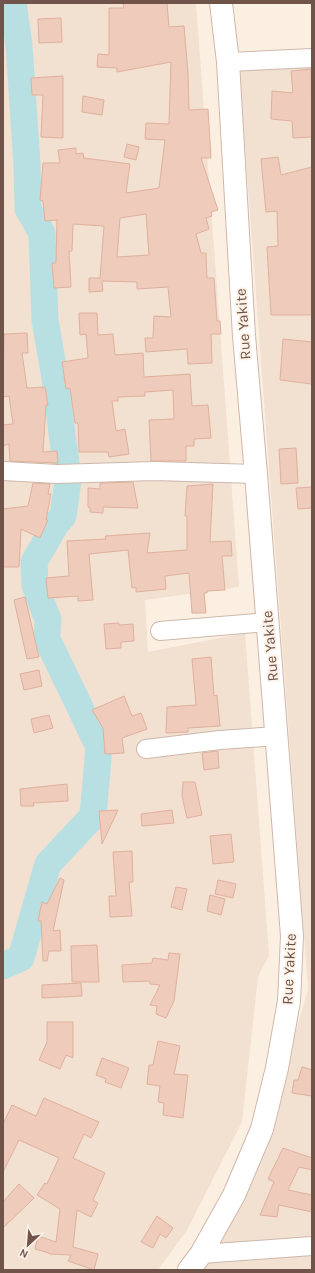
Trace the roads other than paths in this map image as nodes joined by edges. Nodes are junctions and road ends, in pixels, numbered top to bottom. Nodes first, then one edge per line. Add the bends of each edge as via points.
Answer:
1 (221, 3) edge
2 (312, 58) edge
3 (228, 62) junction
4 (3, 471) edge
5 (256, 474) junction
6 (268, 622) junction
7 (160, 630) dead end
8 (277, 736) junction
9 (146, 749) dead end
10 (312, 1246) edge
11 (195, 1262) edge

1 - 3 main road, Rue Yakite
2 - 3 street
3 - 5 main road, Rue Yakite via 244,336
4 - 5 street via 57,474 155,471
5 - 6 main road, Rue Yakite
6 - 7 street
6 - 8 main road, Rue Yakite
8 - 9 street
8 - 11 main road, Rue Yakite via 292,936 289,1001 277,1068 262,1129 234,1195
10 - 11 street

